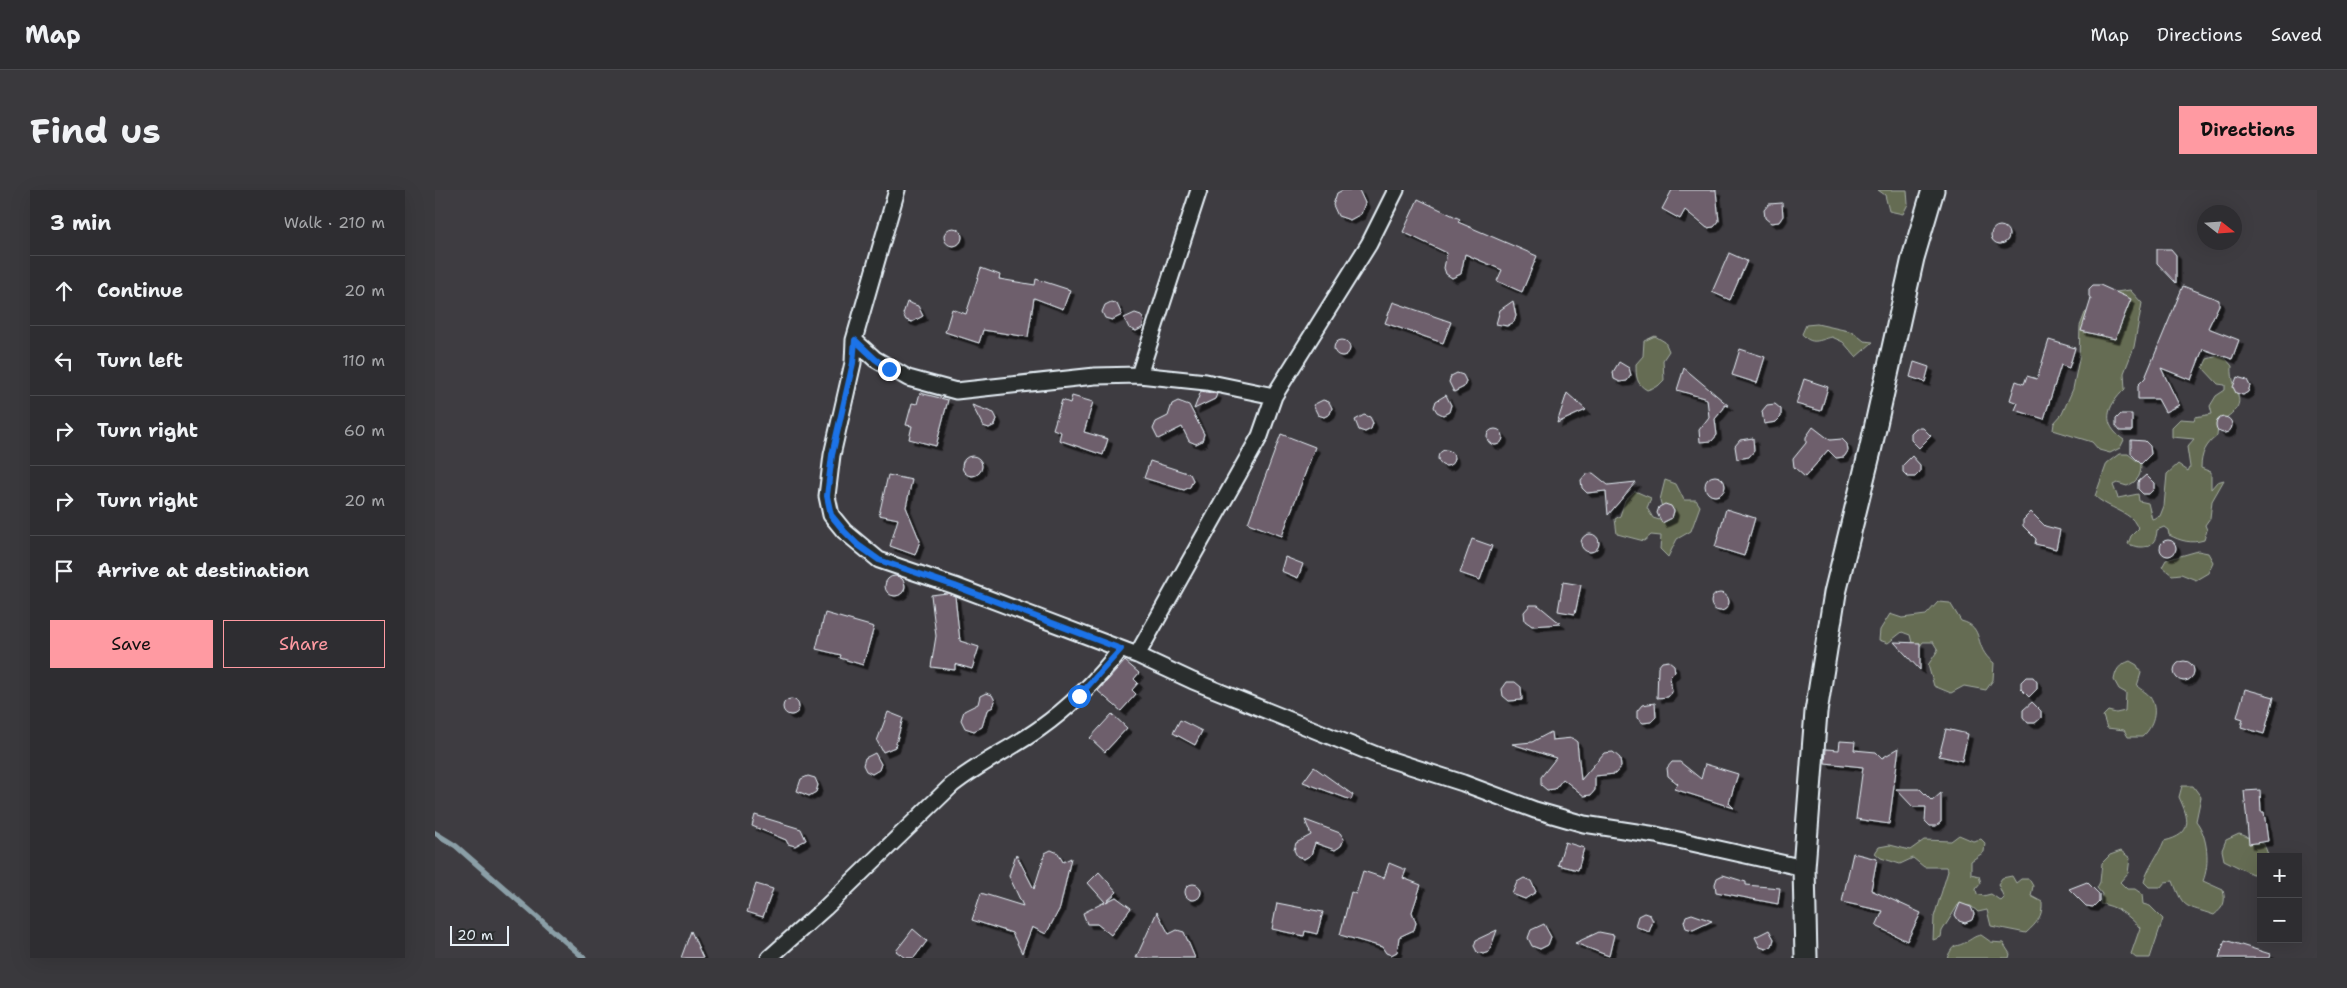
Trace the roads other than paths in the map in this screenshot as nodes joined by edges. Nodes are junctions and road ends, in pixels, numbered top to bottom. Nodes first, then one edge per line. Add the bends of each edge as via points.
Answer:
1 (897, 190) edge
2 (1199, 190) edge
3 (1396, 190) edge
4 (1933, 190) edge
5 (855, 340) junction
6 (1139, 375) junction
7 (1274, 396) junction
8 (1121, 649) junction
9 (1137, 654) junction
10 (1803, 868) junction
11 (1808, 957) edge
12 (769, 958) edge

1 - 5 street
2 - 6 street
3 - 7 street via 1369,244
4 - 10 street via 1913,258 1835,593 1816,712
5 - 6 street via 875,359 908,378 957,391 1095,376
5 - 8 street via 827,496 831,515 844,531 879,560
6 - 7 street via 1206,382
7 - 9 street via 1260,436
8 - 9 street
8 - 12 street via 1079,696 1039,729 952,785
9 - 10 street via 1193,681 1308,728 1535,810 1584,824 1656,835
10 - 11 street

